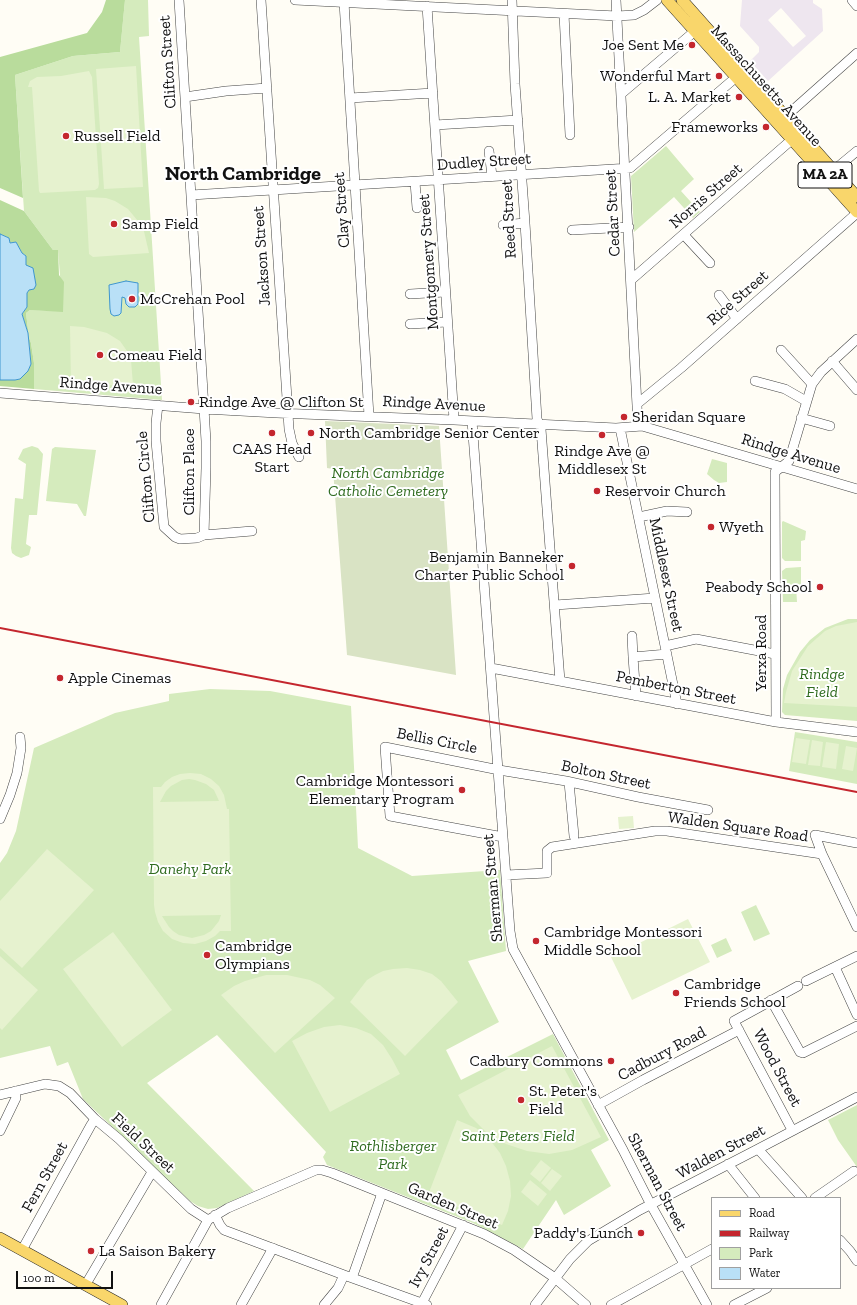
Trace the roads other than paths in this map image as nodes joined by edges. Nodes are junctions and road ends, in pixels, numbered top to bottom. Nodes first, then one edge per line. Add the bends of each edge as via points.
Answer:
1 (179, 0) edge
2 (261, 0) edge
3 (295, 0) edge
4 (512, 0) edge
5 (616, 0) edge
6 (657, 0) edge
7 (668, 0) edge
8 (682, 0) edge
9 (852, 0) edge
10 (344, 2) junction
11 (427, 6) junction
12 (857, 6) edge
13 (512, 12) junction
14 (564, 14) junction
15 (617, 16) junction
16 (695, 31) junction
17 (857, 53) edge
18 (740, 74) junction
19 (267, 88) junction
20 (433, 93) junction
21 (621, 94) junction
22 (185, 97) junction
23 (350, 98) junction
24 (785, 118) junction
25 (518, 120) junction
26 (435, 125) junction
27 (570, 135) dead end
28 (796, 136) junction
29 (489, 151) dead end
30 (857, 151) edge
31 (625, 168) junction
32 (834, 170) junction
33 (522, 174) junction
34 (492, 176) junction
35 (439, 180) junction
36 (415, 182) junction
37 (356, 185) junction
38 (273, 190) junction
39 (190, 195) junction
40 (857, 197) edge
41 (417, 208) dead end
42 (857, 212) edge
43 (525, 223) junction
44 (503, 224) dead end
45 (628, 227) junction
46 (572, 230) dead end
47 (684, 235) junction
48 (710, 264) dead end
49 (631, 280) junction
50 (445, 292) junction
51 (410, 294) dead end
52 (719, 295) dead end
53 (737, 319) junction
54 (447, 322) junction
55 (410, 324) dead end
56 (857, 339) edge
57 (781, 350) dead end
58 (832, 361) junction
59 (755, 381) dead end
60 (812, 384) junction
61 (857, 390) edge
62 (0, 393) edge
63 (806, 402) junction
64 (637, 404) junction
65 (158, 405) junction
66 (204, 409) junction
67 (288, 413) junction
68 (370, 416) junction
69 (801, 418) junction
70 (454, 420) junction
71 (472, 421) junction
72 (539, 425) junction
73 (638, 425) junction
74 (830, 426) dead end
75 (620, 428) junction
76 (299, 457) dead end
77 (782, 466) junction
78 (857, 489) edge
79 (687, 512) dead end
80 (639, 517) junction
81 (252, 531) dead end
82 (204, 535) junction
83 (655, 598) junction
84 (555, 605) junction
85 (632, 636) dead end
86 (666, 650) junction
87 (775, 654) junction
88 (633, 657) junction
89 (491, 668) junction
90 (560, 681) junction
91 (636, 696) junction
92 (677, 704) junction
93 (776, 722) junction
94 (857, 732) edge
95 (20, 737) dead end
96 (499, 770) junction
97 (569, 782) junction
98 (708, 810) dead end
99 (0, 819) edge
100 (574, 836) dead end
101 (503, 837) junction
102 (857, 843) edge
103 (822, 854) junction
104 (506, 875) junction
105 (855, 917) edge
106 (857, 927) edge
107 (857, 956) edge
108 (835, 967) junction
109 (806, 981) dead end
110 (798, 986) dead end
111 (772, 1000) junction
112 (857, 1015) edge
113 (857, 1026) edge
114 (740, 1030) junction
115 (15, 1091) junction
116 (0, 1095) edge
117 (857, 1097) edge
118 (598, 1106) junction
119 (95, 1119) junction
120 (792, 1130) junction
121 (0, 1131) edge
122 (758, 1149) junction
123 (728, 1164) junction
124 (854, 1171) dead end
125 (152, 1172) junction
126 (382, 1193) junction
127 (754, 1197) edge
128 (801, 1197) edge
129 (816, 1197) edge
130 (651, 1205) junction
131 (212, 1218) junction
132 (463, 1225) junction
133 (0, 1238) edge
134 (841, 1241) edge
135 (273, 1248) junction
136 (854, 1248) edge
137 (22, 1250) junction
138 (711, 1251) edge
139 (857, 1261) edge
140 (685, 1264) junction
141 (348, 1276) junction
142 (555, 1278) junction
143 (86, 1284) junction
144 (765, 1289) edge
145 (424, 1304) edge
146 (122, 1305) edge
147 (161, 1305) edge
148 (241, 1305) edge
149 (324, 1305) edge
150 (535, 1305) edge
151 (586, 1305) edge
152 (611, 1305) edge
153 (707, 1305) edge
154 (734, 1305) edge

1 - 22 street, Clifton Street
2 - 19 street, Jackson Street
3 - 10 street
4 - 13 street, Reed Street
5 - 15 street, Cedar Street
6 - 15 street via 634,15
7 - 16 main road, Massachusetts Avenue / MA 2A
8 - 18 main road, Massachusetts Avenue / MA 2A
9 - 12 street
10 - 11 street
10 - 23 street, Clay Street
11 - 13 street
11 - 20 street, Montgomery Street
13 - 14 street
13 - 25 street, Reed Street
14 - 15 street
14 - 27 street
15 - 21 street, Cedar Street
16 - 18 main road, Massachusetts Avenue / MA 2A
16 - 21 street
17 - 24 street
18 - 24 main road, Massachusetts Avenue / MA 2A
18 - 28 main road, Massachusetts Avenue / MA 2A
18 - 31 street, Dudley Street via 630,168
19 - 22 street
19 - 38 street, Jackson Street
20 - 23 street
20 - 26 street, Montgomery Street
21 - 31 street, Cedar Street
22 - 39 street, Clifton Street
23 - 37 street, Clay Street
24 - 28 main road, Massachusetts Avenue / MA 2A
25 - 26 street
25 - 33 street, Reed Street
26 - 35 street, Montgomery Street
28 - 32 main road, Massachusetts Avenue / MA 2A
28 - 42 main road, Massachusetts Avenue / MA 2A
28 - 47 street, Norris Street
29 - 34 street
30 - 32 street
31 - 33 street, Dudley Street
31 - 45 street, Cedar Street
32 - 40 main road, Massachusetts Avenue / MA 2A
33 - 34 street, Dudley Street
33 - 43 street, Reed Street
34 - 35 street, Dudley Street
35 - 36 street, Dudley Street
35 - 50 street, Montgomery Street
36 - 37 street, Dudley Street
36 - 41 street
37 - 38 street, Dudley Street
37 - 68 street, Clay Street
38 - 39 street, Dudley Street
38 - 67 street, Jackson Street
39 - 66 street, Clifton Street
42 - 53 street, Rice Street
43 - 44 street
43 - 72 street, Reed Street
45 - 46 street
45 - 49 street, Cedar Street
47 - 48 street
47 - 49 street, Norris Street
49 - 64 street, Cedar Street
50 - 51 street
50 - 54 street, Montgomery Street
52 - 53 street
53 - 64 street, Rice Street
54 - 55 street
54 - 70 street, Montgomery Street
56 - 58 street
57 - 60 street
58 - 60 street
58 - 61 street
59 - 63 street via 785,389
60 - 63 street, Yerxa Road
62 - 65 street, Rindge Avenue
63 - 69 street, Yerxa Road
64 - 73 street, Cedar Street
65 - 66 street, Rindge Avenue
65 - 82 street, Clifton Circle via 156,441 164,527 178,538 197,538
66 - 67 street, Rindge Avenue
66 - 82 street, Clifton Place
67 - 68 street, Rindge Avenue
67 - 76 street, Jackson Street via 291,439
68 - 70 street, Rindge Avenue
69 - 74 street
69 - 77 street, Yerxa Road via 789,461
70 - 71 street, Rindge Avenue
71 - 72 street, Rindge Avenue
71 - 89 street, Sherman Street
72 - 75 street, Rindge Avenue
72 - 84 street, Reed Street
73 - 75 street, Rindge Avenue
73 - 77 street, Rindge Avenue
75 - 80 street, Middlesex Street
77 - 78 street, Rindge Avenue
77 - 87 street, Yerxa Road via 775,472
79 - 80 street via 667,511
80 - 83 street, Middlesex Street
81 - 82 street, Clifton Circle
83 - 84 street
83 - 86 street, Middlesex Street
84 - 90 street, Reed Street
85 - 88 street
86 - 87 street via 696,639
86 - 88 street
86 - 92 street, Middlesex Street
87 - 93 street, Yerxa Road
88 - 91 street
89 - 90 street, Pemberton Street
89 - 96 street, Sherman Street
90 - 91 street, Pemberton Street
91 - 92 street, Pemberton Street
92 - 93 street, Pemberton Street
93 - 94 street, Pemberton Street
95 - 99 street via 17,773
96 - 97 street, Bolton Street
96 - 101 street, Sherman Street
96 - 101 street, Bellis Circle via 385,747 390,816
97 - 98 street, Bolton Street
97 - 100 street
101 - 104 street, Sherman Street
102 - 103 street via 815,835
103 - 104 street, Walden Square Road via 667,831 552,846 547,851 547,873
103 - 105 street
104 - 118 street, Sherman Street via 513,949
105 - 106 street
107 - 108 street
108 - 109 street
108 - 112 street
110 - 111 street
111 - 113 street via 800,1052 803,1053
111 - 114 street, Wood Street via 734,1021
114 - 118 street, Cadbury Road
114 - 120 street, Wood Street
115 - 116 street
115 - 119 street, Field Street via 45,1084 59,1086 70,1092
115 - 121 street via 16,1098
117 - 120 street, Walden Street
118 - 130 street, Sherman Street
119 - 125 street, Field Street
119 - 137 street, Fern Street
120 - 122 street, Walden Street
122 - 123 street, Walden Street
122 - 128 street
123 - 127 street
123 - 130 street, Walden Street
124 - 129 street
125 - 131 street, Field Street via 191,1209
125 - 143 street
126 - 131 street, Garden Street via 332,1173 316,1170 228,1208
126 - 132 street, Garden Street
126 - 141 street
130 - 140 street, Sherman Street
130 - 142 street, Walden Street via 588,1241
131 - 135 street, Field Street via 224,1230
131 - 147 street via 203,1228
132 - 142 street, Garden Street via 505,1245
132 - 145 street, Ivy Street
133 - 137 main road
134 - 136 street
135 - 141 street, Field Street
135 - 148 street
136 - 139 street
137 - 143 main road
138 - 140 street
140 - 152 street
140 - 153 street, Sherman Street
141 - 145 street, Field Street
141 - 149 street
142 - 150 street, Walden Street
142 - 151 street, Garden Street
143 - 146 main road
144 - 154 street

